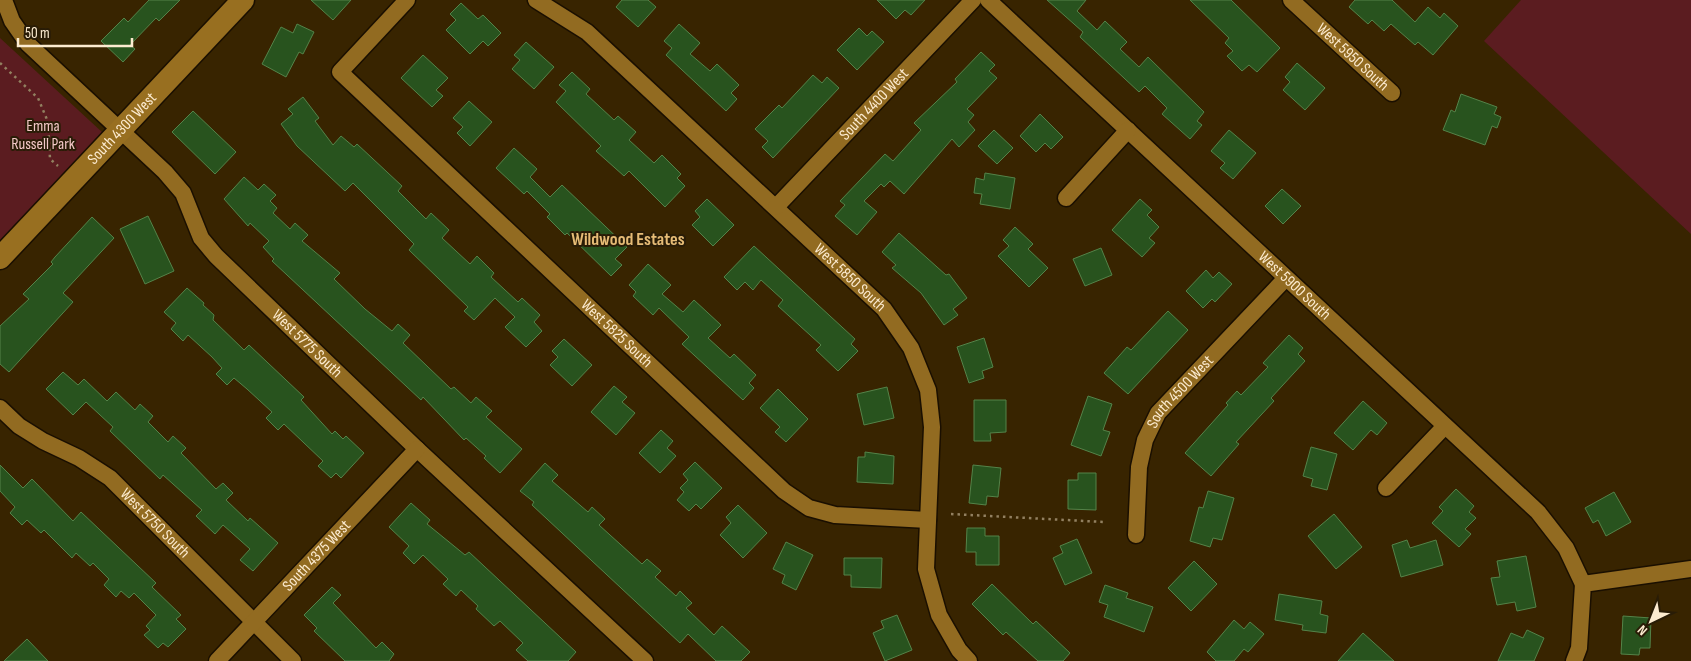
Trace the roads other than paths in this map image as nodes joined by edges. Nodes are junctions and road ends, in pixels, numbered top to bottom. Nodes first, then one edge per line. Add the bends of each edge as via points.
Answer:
1 (4, 0) edge
2 (243, 0) edge
3 (407, 0) edge
4 (536, 0) edge
5 (973, 0) edge
6 (988, 0) edge
7 (1291, 0) edge
8 (1392, 94) dead end
9 (120, 130) junction
10 (1128, 130) junction
11 (1066, 198) dead end
12 (776, 207) junction
13 (0, 258) edge
14 (1286, 278) junction
15 (0, 408) edge
16 (1445, 426) junction
17 (417, 449) junction
18 (1386, 488) dead end
19 (928, 520) junction
20 (1136, 535) dead end
21 (1691, 569) edge
22 (1583, 584) junction
23 (254, 623) junction
24 (216, 661) edge
25 (293, 661) edge
26 (645, 661) edge
27 (969, 661) edge
28 (1574, 661) edge

1 - 9 street, West 5775 South via 12,20 28,44
2 - 9 main road, South 4300 West
3 - 19 street, West 5825 South via 340,72 784,491 809,508 835,515
4 - 12 street, West 5850 South via 587,32
5 - 12 street, South 4400 West
6 - 10 street, West 5900 South
7 - 8 street, West 5950 South
9 - 13 main road, South 4300 West
9 - 17 street, West 5775 South via 183,193 201,238 216,256
10 - 11 street
10 - 14 street, West 5900 South
12 - 19 street, West 5850 South via 884,309 911,348 928,390 931,418
14 - 16 street, West 5900 South
14 - 20 street, South 4500 West via 1158,412 1145,440 1139,467
15 - 23 street, West 5750 South via 19,426 110,478
16 - 18 street
16 - 22 street, West 5900 South via 1538,512 1566,548
17 - 23 street, South 4375 West
17 - 26 street, West 5775 South
19 - 27 street, West 5850 South via 926,569 939,615
21 - 22 street
22 - 28 street
23 - 24 street, South 4375 West
23 - 25 street, West 5750 South

